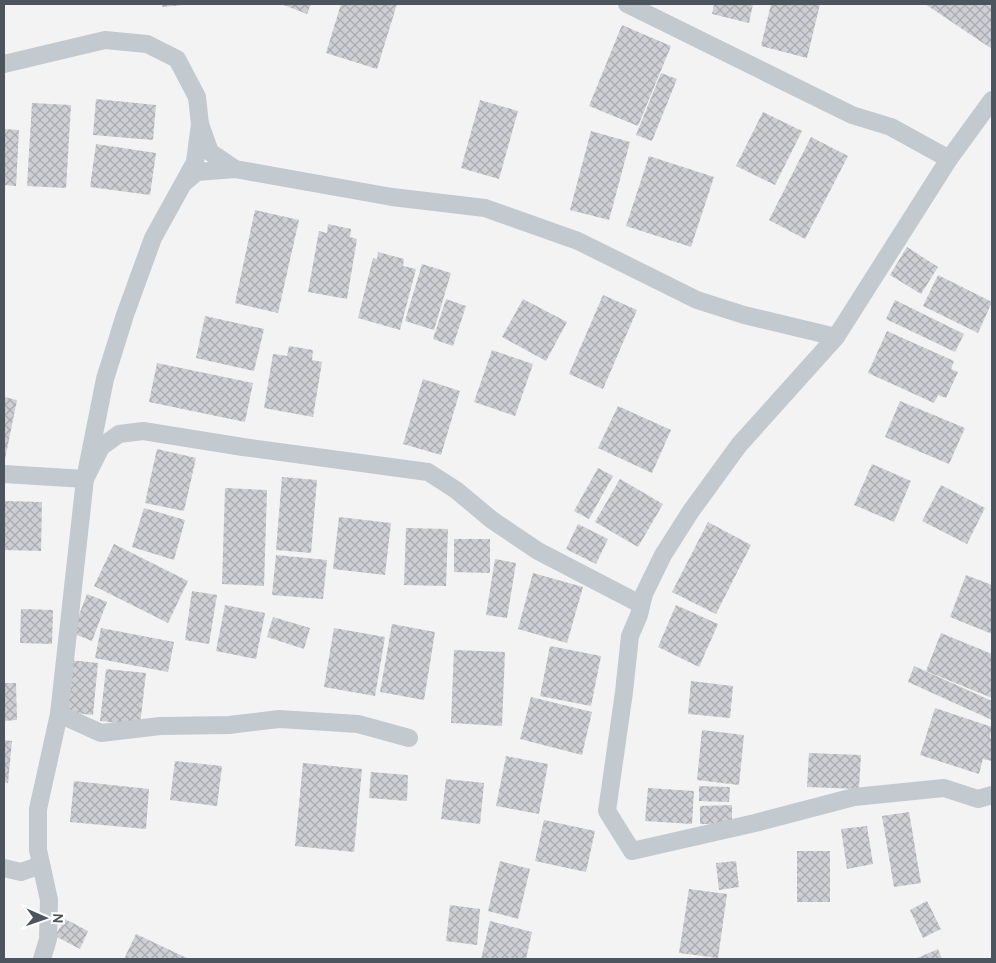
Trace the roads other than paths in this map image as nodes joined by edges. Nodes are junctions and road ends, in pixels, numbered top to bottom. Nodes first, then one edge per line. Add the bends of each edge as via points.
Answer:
1 (627, 4) edge
2 (4, 64) edge
3 (992, 100) edge
4 (200, 124) junction
5 (949, 158) junction
6 (235, 169) junction
7 (182, 185) junction
8 (836, 337) junction
9 (4, 474) edge
10 (84, 479) junction
11 (640, 604) junction
12 (58, 714) junction
13 (409, 738) dead end
14 (992, 796) edge
15 (41, 865) junction
16 (4, 868) edge
17 (42, 959) edge

1 - 5 street via 852,115 891,127
2 - 4 street via 105,40 147,44 177,59 197,97
3 - 5 street
4 - 6 street via 210,152
4 - 7 street via 194,162
5 - 8 street
6 - 7 street via 197,172
6 - 8 street via 485,208 578,241 698,300 744,315
7 - 10 street via 153,238 125,315 105,379
8 - 11 street via 739,445 691,511
9 - 10 street
10 - 11 street via 101,447 118,434 143,431 428,472 538,551
10 - 12 street
11 - 14 street via 630,636 607,811 632,851 854,797 944,788 978,799
12 - 13 street via 101,733 160,726 279,720 358,724
12 - 15 street via 38,809
15 - 16 street via 21,872
15 - 17 street via 49,900 48,939

